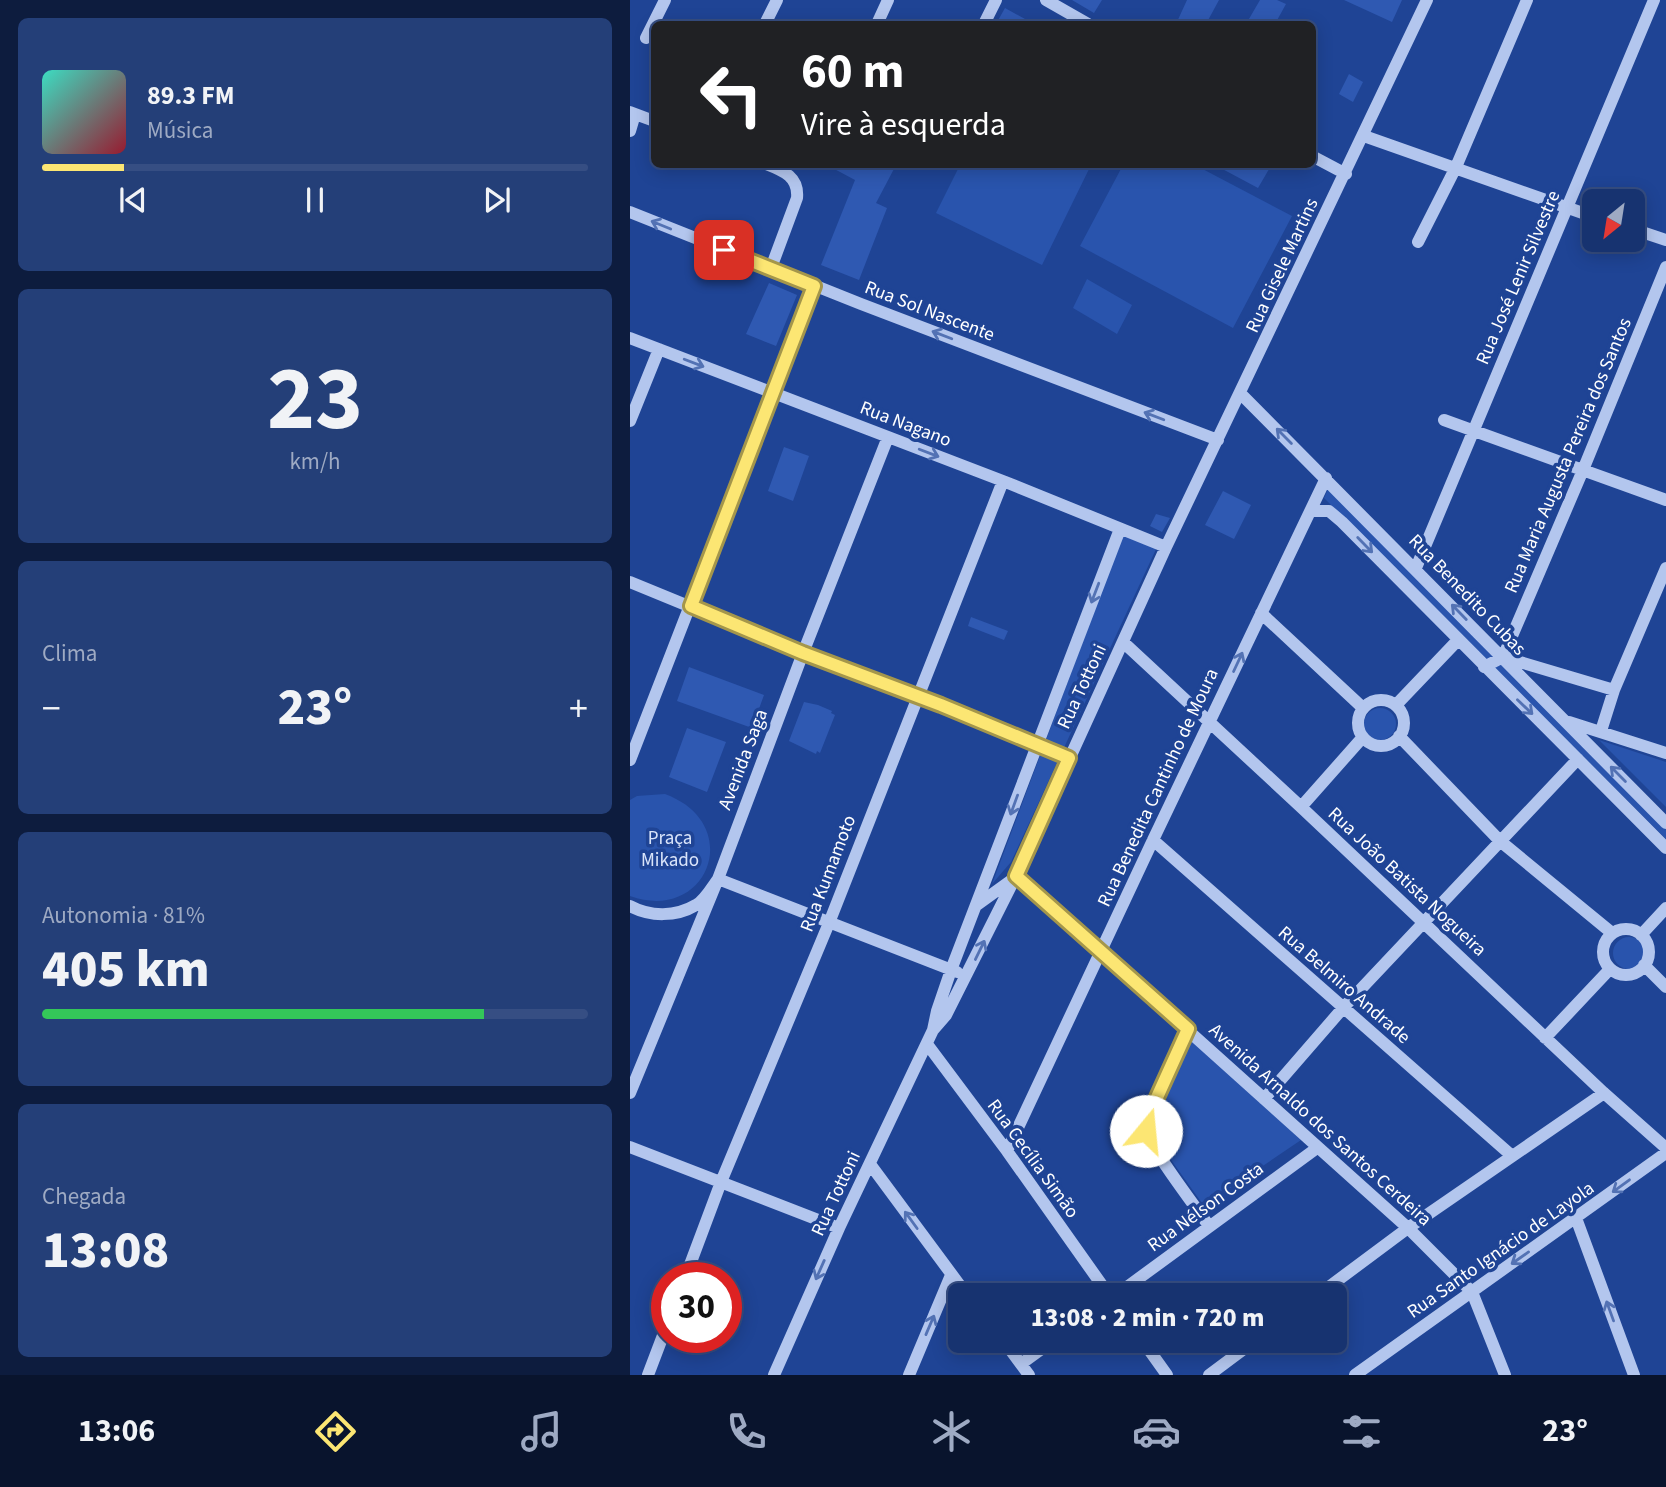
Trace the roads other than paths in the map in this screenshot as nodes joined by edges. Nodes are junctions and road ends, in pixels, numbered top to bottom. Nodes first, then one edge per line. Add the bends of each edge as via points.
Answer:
1 (665, 0) edge
2 (777, 0) edge
3 (888, 0) edge
4 (996, 0) edge
5 (1046, 0) edge
6 (1427, 0) edge
7 (1527, 0) edge
8 (1654, 0) edge
9 (654, 21) edge
10 (766, 21) edge
11 (878, 21) edge
12 (986, 21) edge
13 (1083, 21) edge
14 (651, 28) edge
15 (646, 38) dead end
16 (632, 113) edge
17 (651, 120) edge
18 (630, 131) edge
19 (1364, 136) junction
20 (1316, 158) edge
21 (1456, 167) junction
22 (775, 168) edge
23 (1346, 174) junction
24 (1567, 208) junction
25 (630, 212) edge
26 (1582, 213) edge
27 (1645, 233) edge
28 (1666, 240) edge
29 (1418, 242) dead end
30 (1666, 267) edge
31 (771, 268) junction
32 (814, 286) junction
33 (630, 338) edge
34 (659, 349) junction
35 (773, 393) junction
36 (1241, 394) junction
37 (1444, 420) dead end
38 (630, 421) edge
39 (1473, 431) junction
40 (888, 437) junction
41 (1218, 440) junction
42 (1583, 470) junction
43 (1326, 478) junction
44 (1003, 481) junction
45 (1666, 500) edge
46 (1357, 509) junction
47 (1311, 511) junction
48 (1342, 522) junction
49 (1120, 529) junction
50 (1166, 547) junction
51 (1416, 568) junction
52 (1666, 568) edge
53 (630, 582) edge
54 (691, 606) junction
55 (1261, 613) junction
56 (1458, 640) junction
57 (1123, 642) junction
58 (803, 653) junction
59 (1503, 657) junction
60 (1484, 667) junction
61 (1614, 690) junction
62 (917, 696) junction
63 (1396, 705) junction
64 (1363, 708) junction
65 (1565, 720) junction
66 (1209, 724) junction
67 (1601, 731) junction
68 (1399, 736) junction
69 (1363, 737) junction
70 (1037, 743) junction
71 (1666, 753) edge
72 (1069, 758) junction
73 (1578, 759) junction
74 (630, 760) edge
75 (1301, 807) junction
76 (1666, 823) edge
77 (1153, 840) junction
78 (1500, 841) junction
79 (1666, 848) edge
80 (1016, 876) junction
81 (718, 879) junction
82 (630, 906) edge
83 (976, 906) junction
84 (1666, 908) edge
85 (829, 923) junction
86 (1425, 923) junction
87 (1612, 933) junction
88 (1641, 935) junction
89 (1101, 951) junction
90 (1644, 965) junction
91 (1610, 969) junction
92 (951, 970) junction
93 (967, 976) junction
94 (1666, 987) edge
95 (1343, 1009) junction
96 (1188, 1029) junction
97 (933, 1030) junction
98 (1545, 1038) junction
99 (927, 1044) junction
100 (630, 1093) edge
101 (1604, 1093) junction
102 (1264, 1099) junction
103 (630, 1147) edge
104 (1317, 1148) junction
105 (1007, 1151) junction
106 (1666, 1151) edge
107 (1511, 1156) junction
108 (870, 1164) junction
109 (721, 1182) junction
110 (1576, 1218) junction
111 (1209, 1226) junction
112 (839, 1228) junction
113 (1408, 1228) junction
114 (691, 1262) edge
115 (951, 1275) junction
116 (957, 1283) edge
117 (1100, 1283) edge
118 (1132, 1283) edge
119 (1334, 1283) edge
120 (1472, 1292) junction
121 (656, 1353) edge
122 (1013, 1353) edge
123 (1041, 1353) edge
124 (1151, 1353) edge
125 (1239, 1353) edge
126 (1025, 1370) edge
127 (648, 1375) edge
128 (774, 1375) edge
129 (909, 1375) edge
130 (1167, 1375) edge
131 (1209, 1375) edge
132 (1355, 1375) edge
133 (1505, 1375) edge
134 (1633, 1375) edge

1 - 9 street
2 - 10 street
3 - 11 street
4 - 12 street
5 - 13 street
6 - 19 street, Rua Gisele Martins
7 - 21 street
8 - 24 street, Rua José Lenir Silvestre
14 - 15 street
16 - 17 street
16 - 18 street
19 - 21 street
19 - 23 street, Rua Gisele Martins
20 - 23 street
21 - 24 street
21 - 29 street
22 - 31 street via 788,174 798,189
23 - 36 street, Rua Gisele Martins
24 - 26 street
24 - 39 street, Rua José Lenir Silvestre
31 -> 25 street, Rua Sol Nascente
27 - 28 street
30 - 42 street, Rua Maria Augusta Pereira dos Santos
31 - 32 street, Rua Sol Nascente
32 - 35 street
41 -> 32 street, Rua Sol Nascente
33 - 34 street, Rua Nagano
34 -> 35 street, Rua Nagano
34 - 38 street
35 - 40 street, Rua Nagano
35 - 54 street
36 - 41 street, Rua Tottoni
43 -> 36 street, Rua Benedito Cubas
37 - 39 street
39 - 42 street
39 - 51 street, Rua José Lenir Silvestre
40 -> 44 street, Rua Nagano
40 - 58 street, Avenida Saga
41 - 50 street, Rua Tottoni
42 - 45 street
42 - 59 street, Rua Maria Augusta Pereira dos Santos
43 - 46 street, Rua Benedito Cubas
43 - 47 street, Rua Benedita Cantinho de Moura
44 - 49 street, Rua Nagano
44 - 62 street, Rua Kumamoto
46 - 48 street
46 - 51 street, Rua Benedito Cubas
47 - 48 street via 1329,511
47 - 55 street, Rua Benedita Cantinho de Moura
48 -> 56 street
49 - 50 street, Rua Nagano
49 -> 70 street, Rua Tottoni
50 - 57 street, Rua Tottoni
59 -> 51 street, Rua Benedito Cubas
52 - 61 street
53 - 54 street
54 - 58 street
54 - 74 street
55 - 64 street
66 -> 55 street, Rua Benedita Cantinho de Moura
56 - 60 street
56 - 63 street
57 - 66 street, Rua João Batista Nogueira
57 - 72 street, Rua Tottoni
58 - 62 street
58 - 81 street, Avenida Saga
59 - 60 street
59 - 61 street
59 - 65 street, Rua Benedito Cubas
60 -> 73 street
61 - 67 street
62 - 70 street
62 - 85 street, Rua Kumamoto
63 - 64 street via 1377,700
63 - 68 street via 1404,721
64 - 69 street via 1358,725
65 - 67 street
76 -> 65 street, Rua Benedito Cubas
66 - 75 street, Rua João Batista Nogueira
66 - 77 street, Rua Benedita Cantinho de Moura
67 - 71 street
68 - 69 street via 1385,745 1369,743
68 - 78 street
69 - 75 street
70 - 72 street
70 -> 83 street, Rua Tottoni
72 - 80 street, Rua Tottoni
73 - 78 street
73 - 79 street
75 - 86 street, Rua João Batista Nogueira
77 - 89 street, Rua Benedita Cantinho de Moura
77 - 95 street, Rua Belmiro Andrade
78 - 86 street
78 - 87 street
80 - 83 street
80 - 89 street, Avenida Arnaldo dos Santos Cerdeira
93 -> 80 street, Rua Tottoni
81 - 82 street via 698,904 677,913 655,915
81 - 85 street
81 - 100 street, Avenida Saga
83 - 92 street, Rua Tottoni
84 - 88 street
85 - 92 street
85 - 109 street, Rua Kumamoto
86 - 95 street
86 - 98 street, Rua João Batista Nogueira
87 - 88 street via 1630,929
87 - 91 street via 1603,954
88 - 90 street via 1648,950
89 - 96 street, Avenida Arnaldo dos Santos Cerdeira
89 - 105 street, Rua Benedita Cantinho de Moura
90 - 91 street via 1630,975
90 - 94 street
91 - 98 street
92 - 93 street
92 - 97 street, Rua Tottoni
93 - 97 street, Rua Tottoni via 946,1016
95 - 102 street
95 - 107 street, Rua Belmiro Andrade
96 - 102 street, Avenida Arnaldo dos Santos Cerdeira
96 - 111 street via 1146,1131
97 - 99 street, Rua Tottoni
98 - 101 street, Rua João Batista Nogueira
99 - 105 street, Rua Cecília Simão
99 - 108 street, Rua Tottoni
101 - 106 street, Rua João Batista Nogueira
101 - 107 street
102 - 104 street, Avenida Arnaldo dos Santos Cerdeira
103 - 109 street
104 - 111 street, Rua Nélson Costa
104 - 113 street, Avenida Arnaldo dos Santos Cerdeira
105 - 117 street, Rua Cecília Simão
106 -> 110 street, Rua Santo Ignácio de Layola
107 - 113 street
108 - 112 street, Rua Tottoni
115 -> 108 street
109 - 112 street
109 - 114 street, Rua Kumamoto
110 -> 120 street, Rua Santo Ignácio de Layola
134 -> 110 street
111 - 118 street, Rua Nélson Costa
112 -> 128 street, Rua Tottoni
113 - 119 street
113 - 120 street, Avenida Arnaldo dos Santos Cerdeira
115 - 116 street
129 -> 115 street
120 - 132 street, Rua Santo Ignácio de Layola
120 - 133 street
121 - 127 street
122 - 126 street
123 - 126 street
124 - 130 street
125 - 131 street

